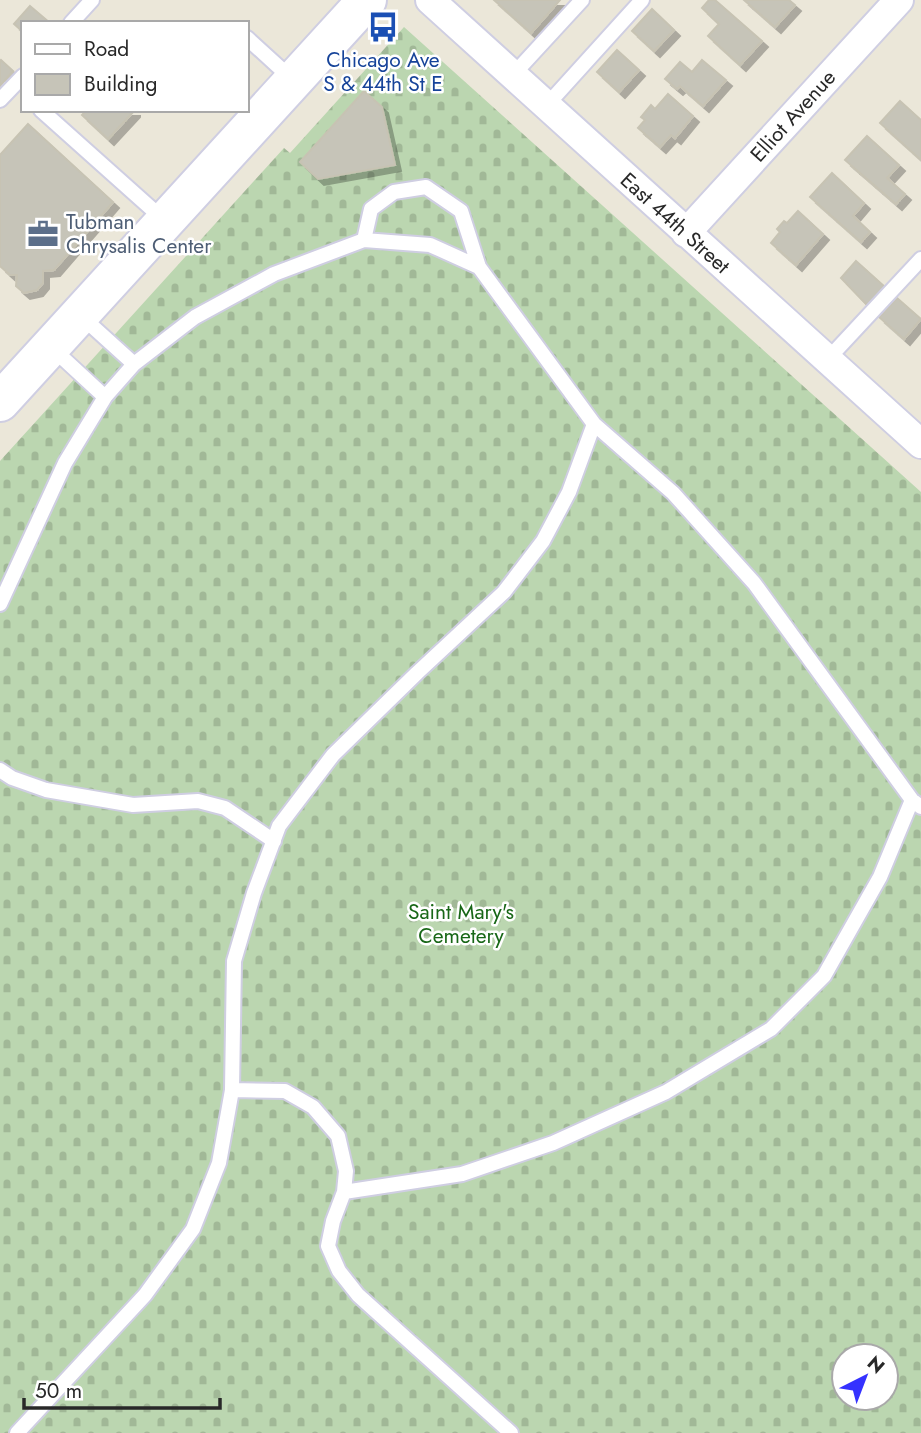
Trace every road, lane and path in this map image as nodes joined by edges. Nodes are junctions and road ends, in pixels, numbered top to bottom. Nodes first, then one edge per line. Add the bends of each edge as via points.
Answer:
1 (92, 0) edge
2 (367, 0) edge
3 (430, 0) edge
4 (582, 0) edge
5 (642, 0) edge
6 (899, 0) edge
7 (73, 21) edge
8 (248, 39) edge
9 (512, 76) junction
10 (294, 80) junction
11 (20, 85) edge
12 (0, 100) edge
13 (546, 106) junction
14 (43, 112) edge
15 (166, 222) junction
16 (686, 233) junction
17 (364, 240) junction
18 (921, 259) edge
19 (479, 267) junction
20 (80, 315) junction
21 (51, 347) junction
22 (827, 360) junction
23 (134, 364) junction
24 (5, 388) edge
25 (105, 397) junction
26 (593, 425) junction
27 (921, 444) edge
28 (0, 604) edge
29 (0, 770) edge
30 (917, 804) edge
31 (274, 841) junction
32 (232, 1090) junction
33 (344, 1192) junction
34 (17, 1433) edge
35 (511, 1433) edge

1 - 7 lane
2 - 10 street
3 - 9 street, East 44th Street
4 - 9 lane
5 - 13 lane
6 - 16 street, Elliot Avenue
8 - 10 lane
9 - 13 street, East 44th Street
10 - 15 street
11 - 12 lane
13 - 16 street, East 44th Street
14 - 15 lane
15 - 20 street
16 - 22 street, East 44th Street
17 - 19 lane via 430,245
17 - 19 lane via 371,209 394,192 426,187 461,211
17 - 23 lane via 274,274 195,317
18 - 22 lane
19 - 26 lane
20 - 21 street
20 - 23 lane
21 - 24 street
21 - 25 lane
22 - 27 street, East 44th Street
23 - 25 lane
25 - 28 lane via 65,463
26 - 30 lane via 673,493 754,583
26 - 31 lane via 569,492 504,592 333,755 279,826
29 - 31 lane via 46,790 133,805 198,801 225,808
30 - 33 lane via 824,976 771,1030 666,1092 553,1143 463,1174
31 - 32 lane via 234,961
32 - 33 lane via 285,1091 313,1107 338,1136 346,1171
32 - 34 lane via 219,1163 193,1228 145,1295
33 - 35 lane via 328,1246 339,1271 358,1295

